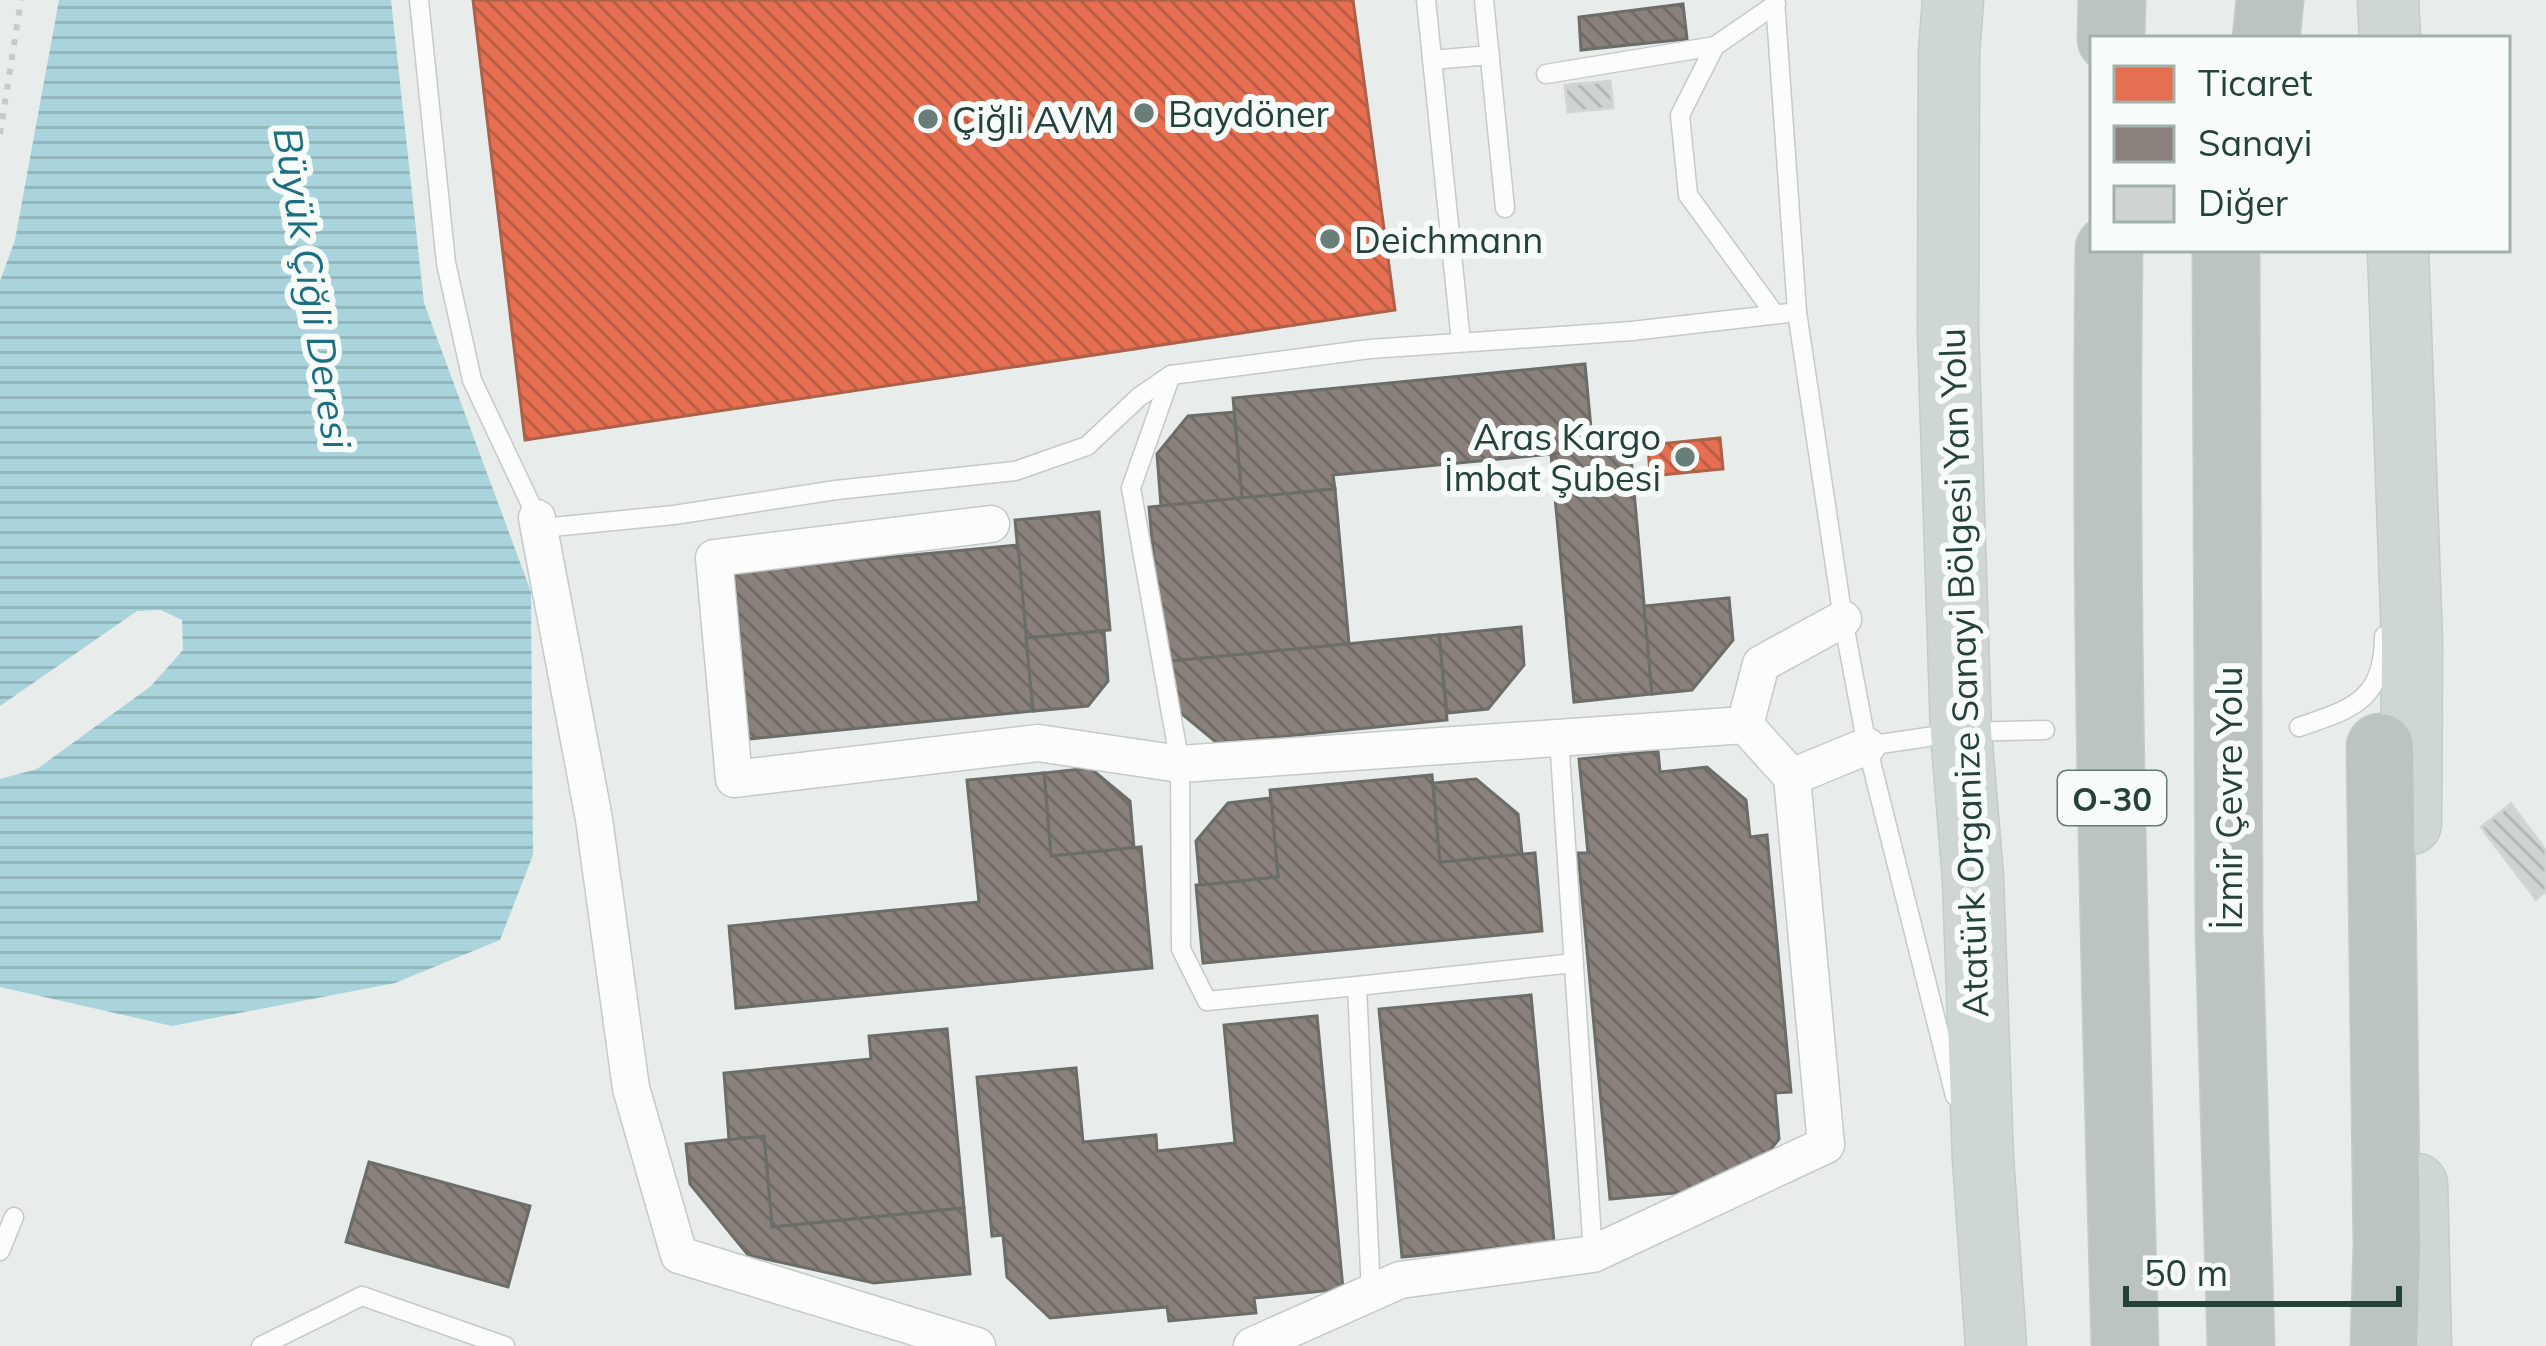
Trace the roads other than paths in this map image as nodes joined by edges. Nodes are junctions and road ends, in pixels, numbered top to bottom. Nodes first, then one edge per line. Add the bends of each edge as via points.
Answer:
1 (419, 0) edge
2 (1426, 0) edge
3 (1484, 0) edge
4 (1953, 0) edge
5 (2112, 0) edge
6 (2230, 0) edge
7 (2270, 0) edge
8 (2388, 0) edge
9 (1776, 2) edge
10 (2111, 36) edge
11 (2230, 36) edge
12 (2266, 36) edge
13 (2390, 36) edge
14 (1715, 46) junction
15 (1490, 56) junction
16 (1432, 60) junction
17 (1546, 74) dead end
18 (1504, 208) dead end
19 (2109, 252) edge
20 (2226, 252) edge
21 (2236, 252) edge
22 (2389, 272) edge
23 (1797, 312) junction
24 (1774, 313) junction
25 (2225, 326) junction
26 (1461, 342) junction
27 (1171, 375) junction
28 (537, 518) junction
29 (991, 524) dead end
30 (2384, 608) dead end
31 (1843, 620) junction
32 (1745, 725) junction
33 (2299, 728) dead end
34 (2045, 730) dead end
35 (1961, 732) junction
36 (1559, 738) junction
37 (1868, 746) junction
38 (2380, 747) dead end
39 (1180, 764) junction
40 (1792, 777) junction
41 (1574, 963) junction
42 (1358, 986) junction
43 (1983, 1159) junction
44 (14, 1216) dead end
45 (0, 1251) edge
46 (1593, 1254) junction
47 (1371, 1293) junction
48 (261, 1346) edge
49 (506, 1346) edge
50 (976, 1346) edge
51 (1252, 1346) edge
52 (1996, 1346) edge
53 (2125, 1346) edge
54 (2241, 1346) edge
55 (2384, 1346) edge
56 (2421, 1346) edge

1 - 28 lane via 446,262 472,380
2 - 16 lane
3 - 15 lane
4 - 35 main road, Atatürk Organize Sanayi Bölgesi Yan Yolu via 1948,330
5 - 10 highway
6 - 11 highway
7 - 12 highway
8 - 13 main road
9 - 14 lane
9 - 23 lane
14 - 17 lane
14 - 24 lane via 1680,115 1688,195
15 - 16 lane
15 - 18 lane
16 - 26 lane
19 - 53 highway, O-30
20 - 25 highway, İzmir Çevre Yolu
21 - 25 highway
22 - 56 main road via 2412,642
23 - 24 lane
23 - 31 lane
24 - 26 lane
25 - 54 highway, İzmir Çevre Yolu
26 - 27 lane
27 - 28 lane via 1087,446 1015,471 674,515 542,527
27 - 39 lane via 1131,488
28 - 50 street via 594,819 632,1088 679,1255
29 - 39 street via 714,558 734,779 1038,742
30 - 33 lane via 2376,681 2354,709
31 - 32 street via 1761,664
31 - 37 lane
32 - 36 street
32 - 40 street
34 - 35 lane
35 - 37 lane
35 - 43 main road, Atatürk Organize Sanayi Bölgesi Yan Yolu
36 - 39 street
36 - 41 lane
37 - 40 street
37 - 43 lane via 1954,1094
38 - 55 highway
39 - 42 lane via 1181,949 1207,1001
40 - 46 street via 1826,1145
41 - 42 lane
41 - 46 lane
42 - 47 lane
43 - 52 main road, Atatürk Organize Sanayi Bölgesi Yan Yolu
44 - 45 lane
46 - 47 street via 1400,1280
47 - 51 street
48 - 49 lane via 362,1296

